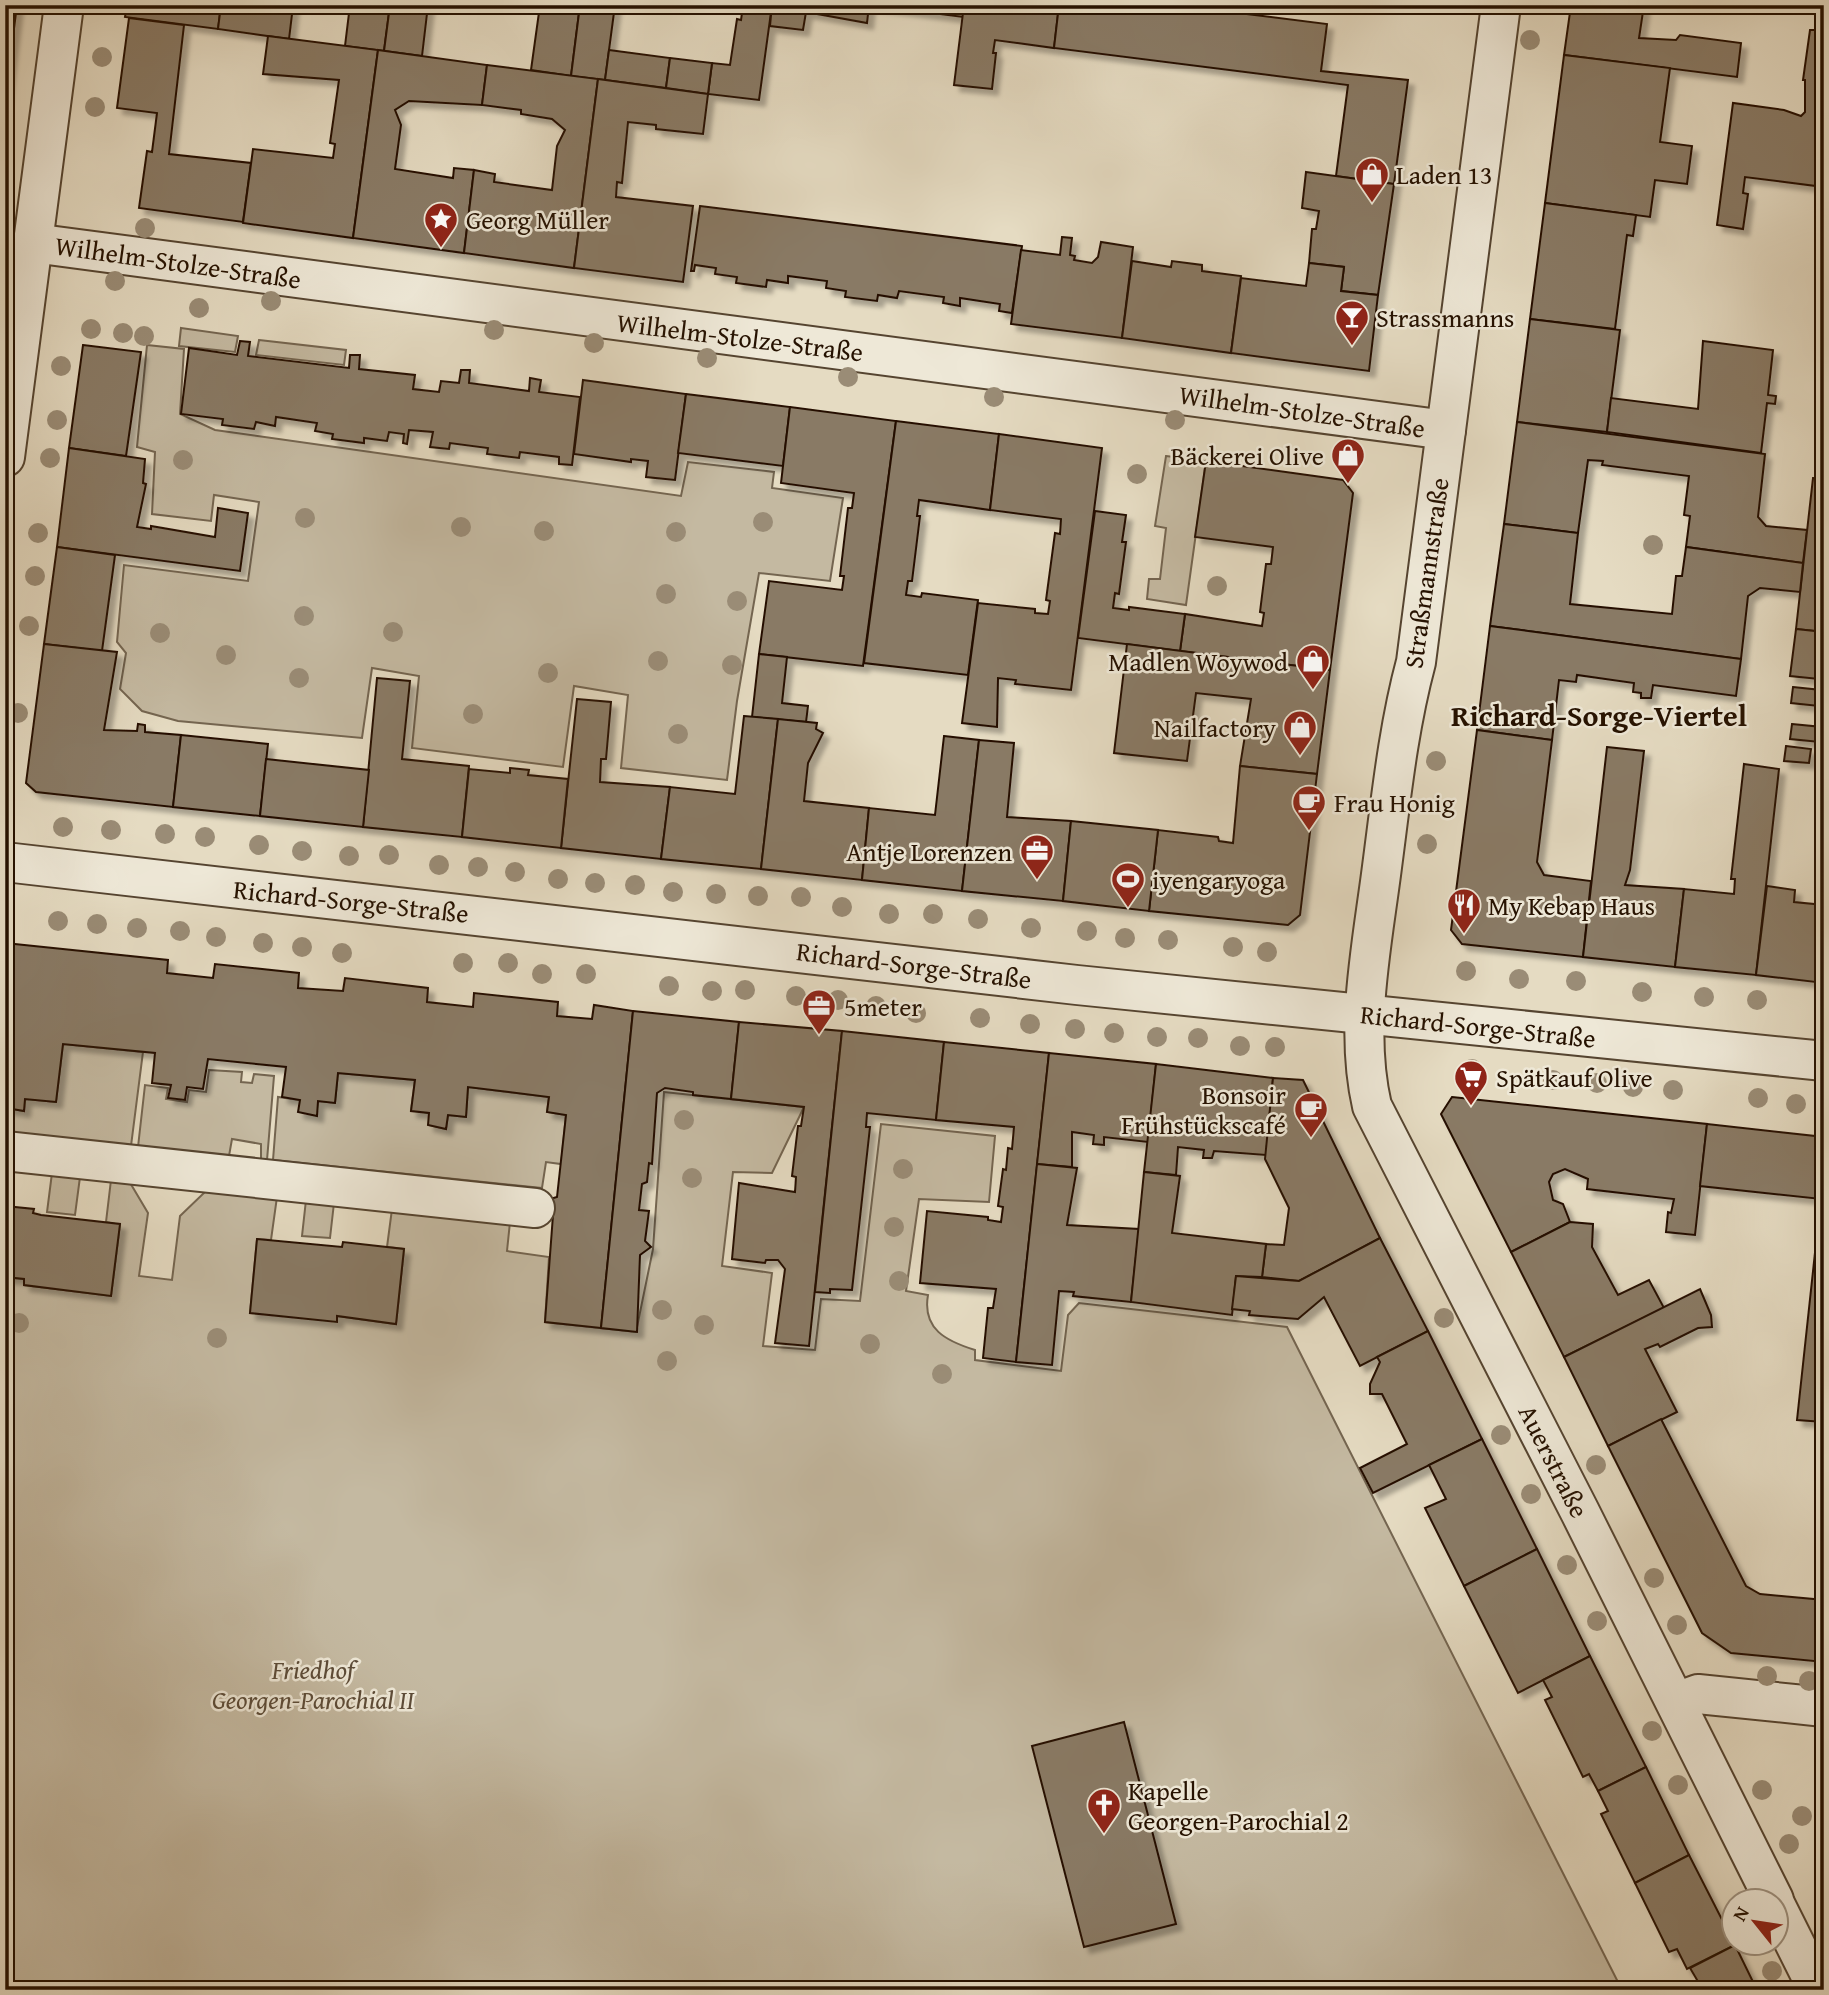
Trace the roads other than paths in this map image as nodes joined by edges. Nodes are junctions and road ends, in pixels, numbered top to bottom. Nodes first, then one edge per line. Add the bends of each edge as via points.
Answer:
1 (64, 5) edge
2 (1501, 5) edge
3 (33, 243) junction
4 (1446, 430) junction
5 (5, 457) edge
6 (5, 862) edge
7 (1364, 1014) junction
8 (1824, 1061) edge
9 (5, 1152) edge
10 (535, 1208) dead end
11 (1676, 1702) junction
12 (1824, 1707) edge
13 (1767, 1886) edge
14 (1790, 1934) edge
15 (1818, 1990) edge

1 - 3 street
2 - 4 street, Straßmannstraße
3 - 4 street, Wilhelm-Stolze-Straße
3 - 5 street
4 - 7 street, Straßmannstraße via 1416,662 1403,708
6 - 7 street, Richard-Sorge-Straße
7 - 8 street, Richard-Sorge-Straße
7 - 11 street, Auerstraße via 1364,1073 1371,1106
9 - 10 street
11 - 12 street via 1698,1694
11 - 13 street, Auerstraße
14 - 15 street

